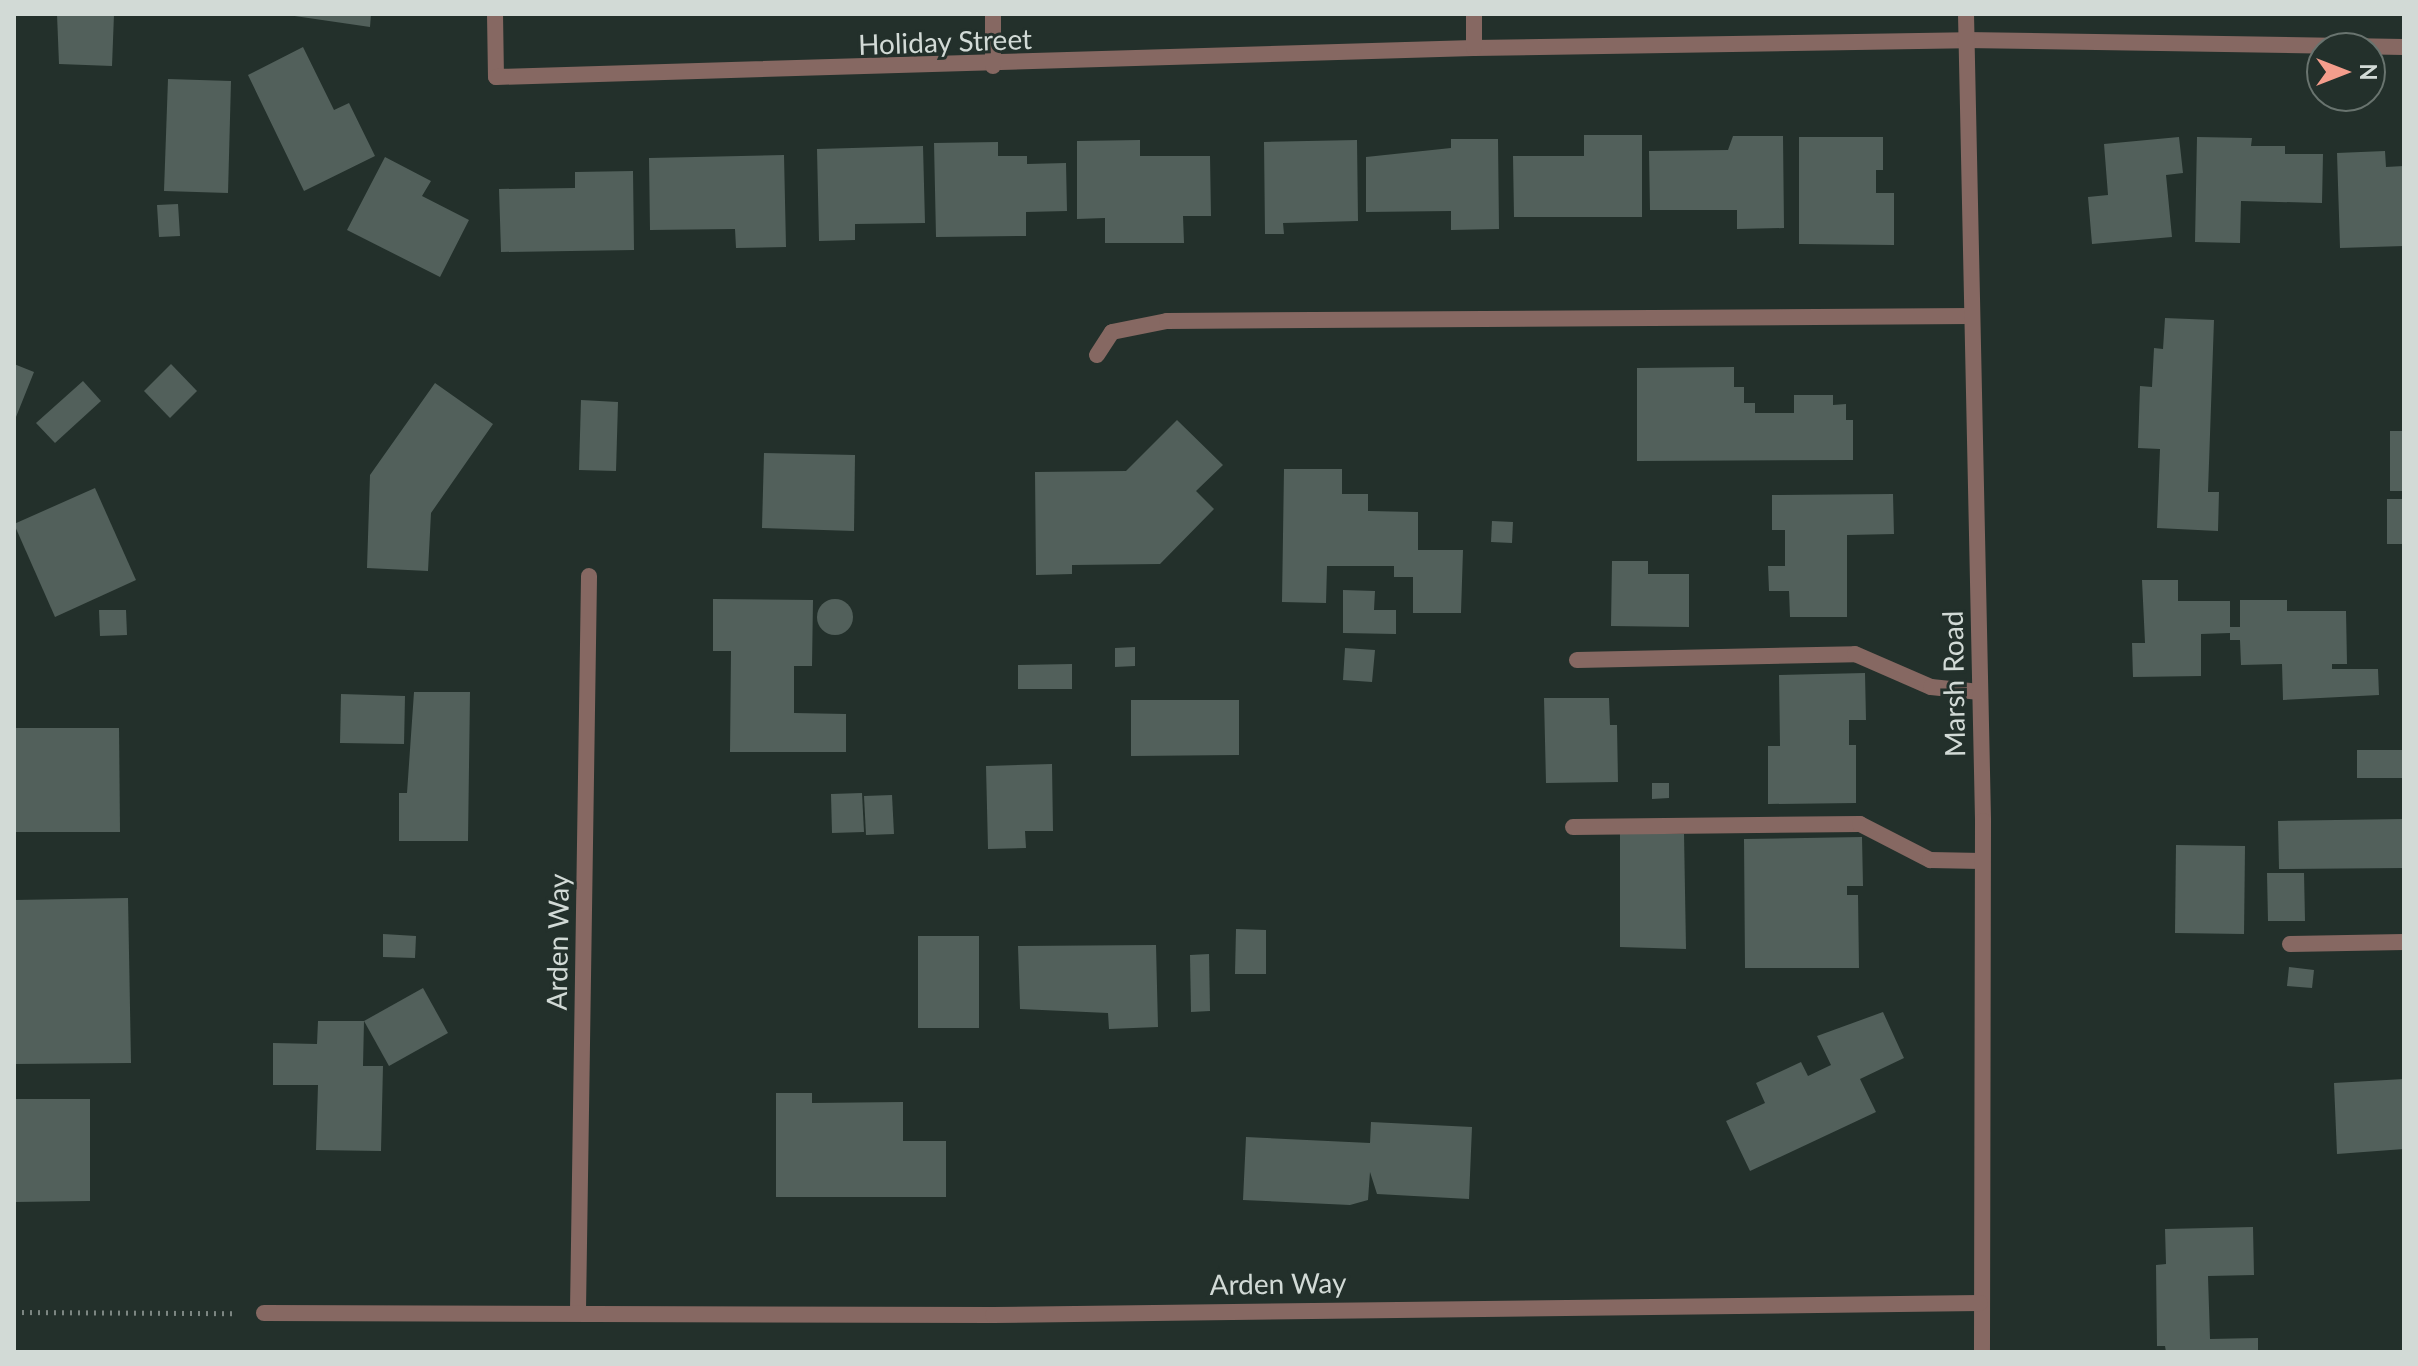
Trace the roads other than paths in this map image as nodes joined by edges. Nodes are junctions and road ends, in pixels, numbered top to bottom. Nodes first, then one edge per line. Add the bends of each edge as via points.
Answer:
1 (495, 14) edge
2 (993, 14) edge
3 (1474, 14) edge
4 (1966, 14) edge
5 (1965, 40) junction
6 (2404, 47) edge
7 (1474, 48) junction
8 (993, 66) junction
9 (1971, 316) junction
10 (1097, 355) dead end
11 (589, 576) dead end
12 (1577, 660) dead end
13 (1980, 692) junction
14 (1573, 827) dead end
15 (1982, 861) junction
16 (2404, 942) edge
17 (2290, 944) dead end
18 (1980, 1303) junction
19 (578, 1310) junction
20 (264, 1313) road end
21 (1982, 1352) edge

1 - 8 street, Holiday Street via 496,77
2 - 8 street
3 - 7 street
4 - 5 street, Marsh Road
5 - 6 street, Holiday Street
5 - 7 street, Holiday Street
5 - 9 street, Marsh Road
7 - 8 street, Holiday Street
9 - 10 street via 1167,321 1112,332
9 - 13 street, Marsh Road
11 - 19 street, Arden Way
12 - 13 street via 1855,654 1931,687
13 - 15 street, Marsh Road
14 - 15 street via 1860,824 1930,860
15 - 18 street, Marsh Road
16 - 17 street
18 - 19 street, Arden Way via 993,1315
18 - 21 street, Marsh Road
19 - 20 street, Arden Way

